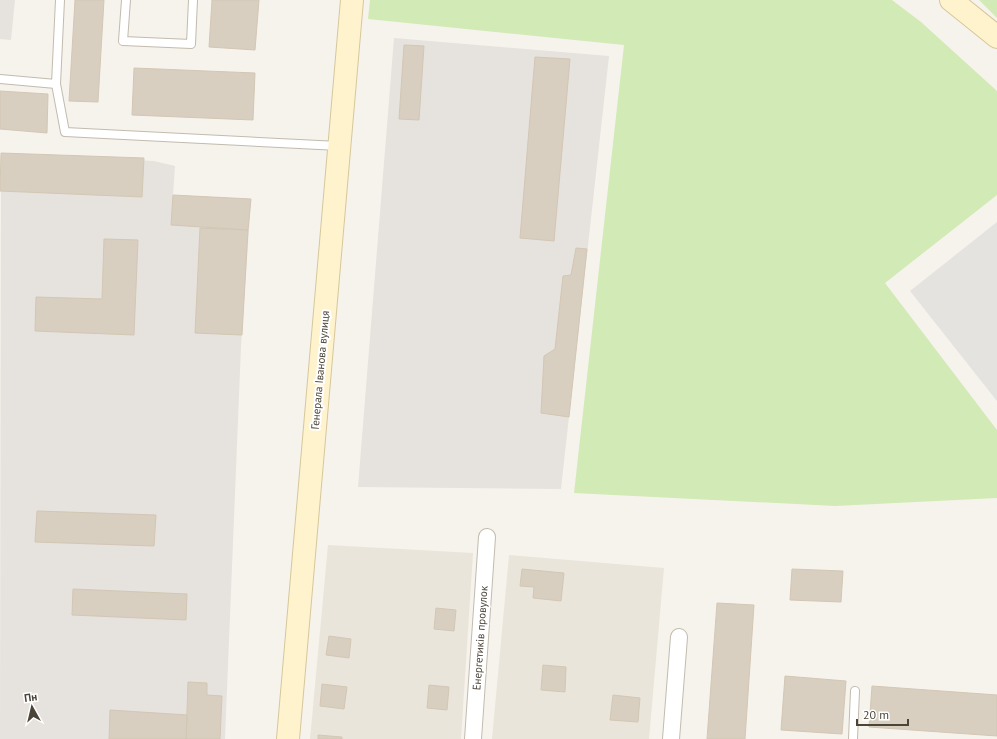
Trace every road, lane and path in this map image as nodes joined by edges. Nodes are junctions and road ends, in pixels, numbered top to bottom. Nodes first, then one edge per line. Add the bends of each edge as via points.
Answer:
1 (60, 0) edge
2 (126, 0) edge
3 (193, 0) edge
4 (352, 0) edge
5 (951, 0) edge
6 (997, 37) edge
7 (0, 79) edge
8 (56, 84) junction
9 (339, 146) junction
10 (486, 537) dead end
11 (679, 637) dead end
12 (855, 692) dead end
13 (288, 739) edge
14 (472, 739) edge
15 (672, 739) edge
16 (853, 739) edge

1 - 8 lane
2 - 3 lane via 123,42 191,44
4 - 9 street, Генерала Іванова вулиця
5 - 6 street
7 - 8 lane
8 - 9 lane via 65,132
9 - 13 street, Генерала Іванова вулиця
10 - 14 street, Енергетиків провулок
11 - 15 street
12 - 16 lane

